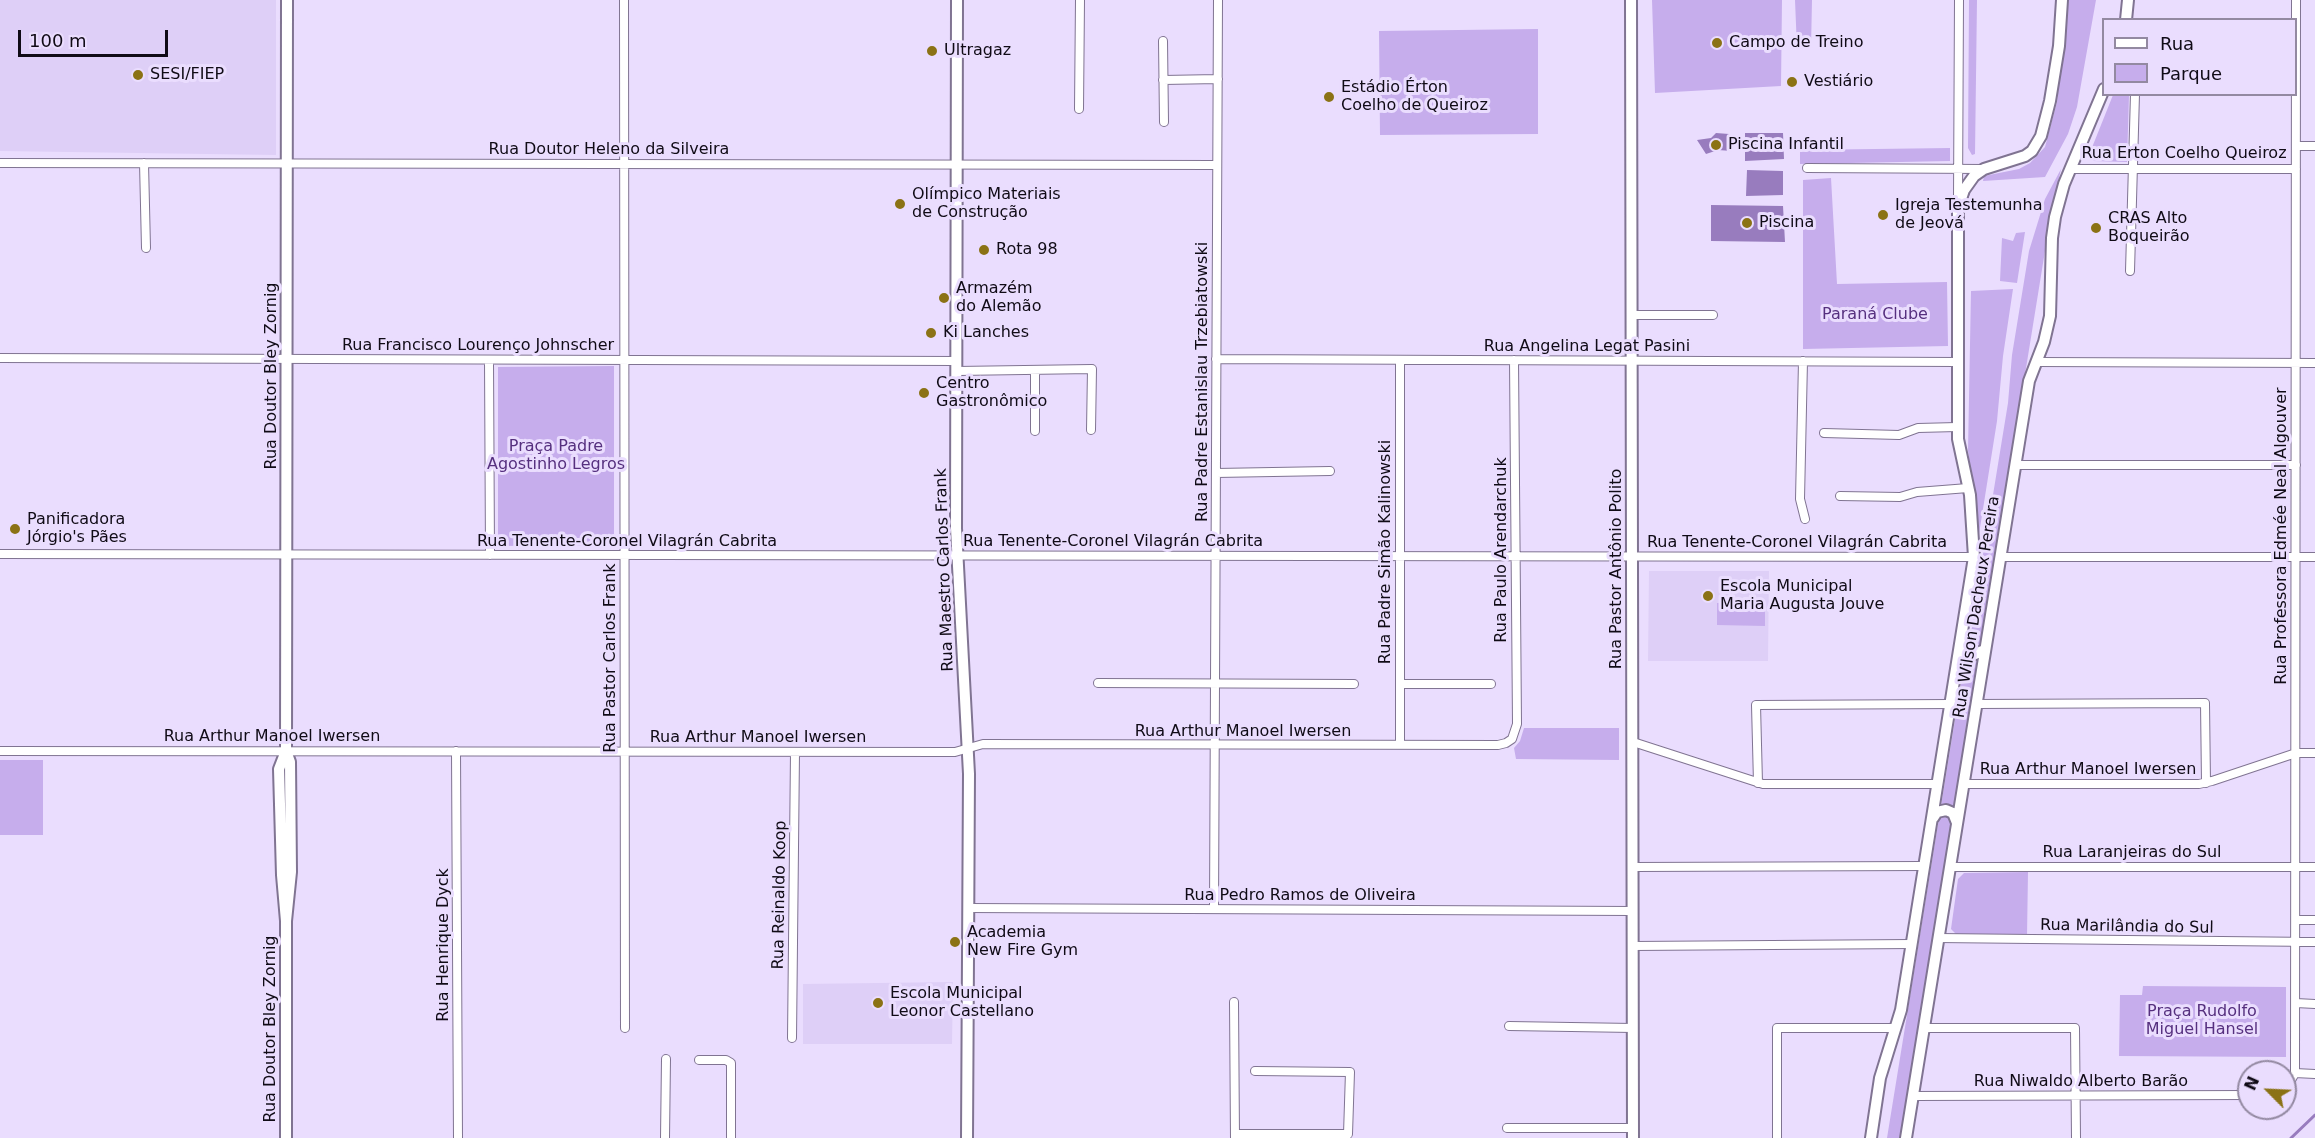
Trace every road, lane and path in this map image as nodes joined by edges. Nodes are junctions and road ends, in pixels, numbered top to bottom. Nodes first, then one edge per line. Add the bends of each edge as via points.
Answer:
1 (287, 0) edge
2 (624, 0) edge
3 (957, 0) edge
4 (1080, 0) edge
5 (1218, 0) edge
6 (1631, 0) edge
7 (1959, 0) edge
8 (2062, 0) edge
9 (2128, 0) edge
10 (2296, 0) edge
11 (2126, 18) edge
12 (2296, 18) edge
13 (1164, 41) dead end
14 (1218, 79) junction
15 (1163, 80) junction
16 (2102, 92) edge
17 (2135, 96) edge
18 (2296, 96) edge
19 (1079, 109) dead end
20 (1164, 122) dead end
21 (2296, 146) junction
22 (2315, 146) edge
23 (0, 163) edge
24 (144, 163) junction
25 (287, 163) junction
26 (624, 164) junction
27 (957, 164) junction
28 (1217, 165) junction
29 (1807, 168) dead end
30 (1958, 169) junction
31 (1984, 169) junction
32 (2071, 169) junction
33 (2132, 170) junction
34 (2296, 170) junction
35 (1958, 208) junction
36 (146, 248) dead end
37 (2130, 271) dead end
38 (1632, 315) junction
39 (1713, 315) dead end
40 (0, 358) edge
41 (287, 359) junction
42 (1216, 359) junction
43 (489, 360) junction
44 (624, 360) junction
45 (1400, 360) junction
46 (1514, 360) junction
47 (1632, 361) junction
48 (1803, 361) junction
49 (1958, 362) junction
50 (2037, 362) junction
51 (2296, 363) junction
52 (2315, 363) edge
53 (957, 366) junction
54 (1035, 370) junction
55 (1958, 427) junction
56 (1091, 430) dead end
57 (1035, 431) dead end
58 (1824, 433) dead end
59 (2015, 465) junction
60 (2296, 465) junction
61 (1330, 471) dead end
62 (1216, 473) junction
63 (1968, 488) junction
64 (1840, 496) dead end
65 (1804, 519) dead end
66 (0, 554) edge
67 (287, 555) junction
68 (489, 555) junction
69 (957, 555) junction
70 (625, 556) junction
71 (1215, 556) junction
72 (1400, 556) junction
73 (1515, 556) junction
74 (1632, 557) junction
75 (1974, 557) junction
76 (2000, 557) junction
77 (2296, 557) junction
78 (2315, 558) edge
79 (1961, 642) junction
80 (1985, 650) junction
81 (1098, 683) dead end
82 (1215, 684) junction
83 (1354, 684) dead end
84 (1400, 684) junction
85 (1491, 684) dead end
86 (1951, 704) junction
87 (1976, 704) junction
88 (1512, 739) joint
89 (1633, 742) junction
90 (1215, 745) junction
91 (1400, 745) junction
92 (968, 749) junction
93 (0, 751) edge
94 (286, 751) junction
95 (456, 751) junction
96 (625, 751) junction
97 (795, 752) junction
98 (2296, 753) junction
99 (2315, 753) edge
100 (1758, 783) junction
101 (2206, 783) junction
102 (1938, 784) junction
103 (1963, 784) junction
104 (1932, 819) junction
105 (1957, 823) junction
106 (1924, 866) junction
107 (1633, 867) junction
108 (1950, 867) junction
109 (2296, 867) junction
110 (2315, 867) edge
111 (968, 908) junction
112 (1214, 909) junction
113 (1633, 911) junction
114 (2296, 920) junction
115 (2315, 920) edge
116 (1938, 938) junction
117 (2296, 942) junction
118 (2315, 942) edge
119 (1912, 944) junction
120 (1633, 946) junction
121 (1234, 1002) dead end
122 (2296, 1003) junction
123 (2315, 1004) edge
124 (1509, 1026) dead end
125 (626, 1028) dead end
126 (1633, 1028) junction
127 (1894, 1028) junction
128 (1924, 1028) junction
129 (792, 1038) dead end
130 (666, 1059) dead end
131 (699, 1060) dead end
132 (2295, 1060) edge
133 (1255, 1071) dead end
134 (2297, 1073) edge
135 (2315, 1074) edge
136 (2237, 1095) edge
137 (1912, 1096) junction
138 (2075, 1096) junction
139 (1507, 1128) dead end
140 (1633, 1133) edge
141 (1235, 1136) edge
142 (286, 1138) edge
143 (458, 1138) edge
144 (665, 1138) edge
145 (731, 1138) edge
146 (967, 1138) edge
147 (1777, 1138) edge
148 (1871, 1138) edge
149 (1906, 1138) edge
150 (2076, 1138) edge

1 - 25 main road, Rua Doutor Bley Zornig
2 - 26 street, Rua Pastor Carlos Frank
3 - 27 main road, Rua Maestro Carlos Frank
4 - 19 street
5 - 14 street, Rua Padre Estanislau Trzebiatowski
6 - 38 main road, Rua Pastor Antônio Polito
7 - 30 street
8 - 31 main road via 2050,101 2041,136 2032,151 2017,160
9 - 11 main road
10 - 12 street, Rua Professora Edmée Neal Algouver
13 - 15 street
14 - 15 street
14 - 28 street, Rua Padre Estanislau Trzebiatowski
15 - 20 street
16 - 32 main road, Rua Wilson Dacheux Pereira
17 - 33 street
18 - 21 street, Rua Professora Edmée Neal Algouver
21 - 22 street
21 - 34 street, Rua Professora Edmée Neal Algouver
23 - 24 street, Rua Doutor Heleno da Silveira
24 - 25 street, Rua Doutor Heleno da Silveira
24 - 36 street
25 - 26 street, Rua Doutor Heleno da Silveira
25 - 41 main road, Rua Doutor Bley Zornig
26 - 27 street, Rua Doutor Heleno da Silveira
26 - 44 street, Rua Pastor Carlos Frank
27 - 28 street, Rua Doutor Heleno da Silveira
27 - 53 main road, Rua Maestro Carlos Frank
28 - 42 street, Rua Padre Estanislau Trzebiatowski
29 - 30 street
30 - 31 street
30 - 35 street
31 - 35 main road via 1968,183
32 - 33 street, Rua Erton Coelho Queiroz
32 - 50 main road, Rua Wilson Dacheux Pereira via 2055,217 2050,316
33 - 34 street, Rua Erton Coelho Queiroz
33 - 37 street
34 - 51 street, Rua Professora Edmée Neal Algouver
35 - 49 main road, Rua Wilson Dacheux Pereira
38 - 39 street
38 - 47 main road, Rua Pastor Antônio Polito
40 - 41 street, Rua Francisco Lourenço Johnscher
41 - 43 street, Rua Francisco Lourenço Johnscher
41 - 67 main road, Rua Doutor Bley Zornig
42 - 45 street, Rua Angelina Legat Pasini
42 - 62 street, Rua Padre Estanislau Trzebiatowski
43 - 44 street, Rua Francisco Lourenço Johnscher
43 - 68 street
44 - 53 street, Rua Francisco Lourenço Johnscher
44 - 70 street, Rua Pastor Carlos Frank
45 - 46 street, Rua Angelina Legat Pasini
45 - 72 street, Rua Padre Simão Kalinowski
46 - 47 street, Rua Angelina Legat Pasini
46 - 73 street, Rua Paulo Arendarchuk
47 - 48 street, Rua Angelina Legat Pasini
47 - 74 main road, Rua Pastor Antônio Polito
48 - 49 street, Rua Angelina Legat Pasini
48 - 65 street via 1800,499
49 - 55 main road, Rua Wilson Dacheux Pereira
50 - 51 street
50 - 59 main road, Rua Wilson Dacheux Pereira via 2029,381
51 - 52 street
51 - 60 street, Rua Professora Edmée Neal Algouver
53 - 54 street, Rua Francisco Lourenço Johnscher
53 - 69 main road, Rua Maestro Carlos Frank
54 - 56 street, Rua Francisco Lourenço Johnscher via 1092,369
54 - 57 street
55 - 58 street via 1918,428 1899,435
55 - 63 main road, Rua Wilson Dacheux Pereira via 1958,447
59 - 60 street
59 - 76 main road, Rua Wilson Dacheux Pereira
60 - 77 street, Rua Professora Edmée Neal Algouver
61 - 62 street
62 - 71 street, Rua Padre Estanislau Trzebiatowski
63 - 64 street via 1900,497
63 - 75 main road, Rua Wilson Dacheux Pereira
66 - 67 street, Rua Tenente-Coronel Vilagrán Cabrita
67 - 68 street, Rua Tenente-Coronel Vilagrán Cabrita
67 - 94 main road, Rua Doutor Bley Zornig
68 - 70 street, Rua Tenente-Coronel Vilagrán Cabrita
69 - 70 street, Rua Tenente-Coronel Vilagrán Cabrita
69 - 71 street, Rua Tenente-Coronel Vilagrán Cabrita
69 - 92 main road, Rua Maestro Carlos Frank
70 - 96 street, Rua Pastor Carlos Frank
71 - 72 street, Rua Tenente-Coronel Vilagrán Cabrita
71 - 82 street, Rua Padre Estanislau Trzebiatowski
72 - 73 street, Rua Tenente-Coronel Vilagrán Cabrita
72 - 84 street, Rua Padre Simão Kalinowski
73 - 74 street, Rua Tenente-Coronel Vilagrán Cabrita
73 - 88 street, Rua Paulo Arendarchuk via 1516,724
74 - 75 street, Rua Tenente-Coronel Vilagrán Cabrita
74 - 89 main road, Rua Pastor Antônio Polito
75 - 79 main road, Rua Wilson Dacheux Pereira
76 - 77 street
76 - 80 main road, Rua Wilson Dacheux Pereira
77 - 78 street
77 - 98 street, Rua Professora Edmée Neal Algouver
79 - 80 main road via 1970,653
79 - 86 main road, Rua Wilson Dacheux Pereira
80 - 87 main road, Rua Wilson Dacheux Pereira
81 - 82 street
82 - 83 street
82 - 90 street, Rua Padre Estanislau Trzebiatowski
84 - 85 street
84 - 91 street, Rua Padre Simão Kalinowski
86 - 100 street via 1756,705
86 - 102 main road, Rua Wilson Dacheux Pereira
87 - 101 street via 2205,703
87 - 103 main road, Rua Wilson Dacheux Pereira
88 - 91 street, Rua Arthur Manoel Iwersen via 1498,745
89 - 100 street
89 - 107 main road, Rua Pastor Antônio Polito
90 - 91 street, Rua Arthur Manoel Iwersen
90 - 92 street, Rua Arthur Manoel Iwersen via 983,744
90 - 112 street, Rua Padre Estanislau Trzebiatowski
92 - 97 street, Rua Arthur Manoel Iwersen
92 - 111 main road, Rua Maestro Carlos Frank
93 - 94 street, Rua Arthur Manoel Iwersen
94 - 95 street, Rua Arthur Manoel Iwersen
94 - 142 main road, Rua Doutor Bley Zornig via 279,769 286,921
95 - 96 street, Rua Arthur Manoel Iwersen
95 - 143 street, Rua Henrique Dyck
96 - 97 street, Rua Arthur Manoel Iwersen
96 - 125 street, Rua Pastor Carlos Frank
97 - 129 street, Rua Reinaldo Koop
98 - 99 street, Rua Arthur Manoel Iwersen
98 - 101 street, Rua Arthur Manoel Iwersen
98 - 109 street, Rua Professora Edmée Neal Algouver
100 - 102 street
101 - 103 street, Rua Arthur Manoel Iwersen
102 - 104 main road, Rua Wilson Dacheux Pereira
103 - 105 main road, Rua Wilson Dacheux Pereira
104 - 105 main road via 1937,812 1946,810 1953,813
104 - 106 main road, Rua Wilson Dacheux Pereira
105 - 108 main road, Rua Wilson Dacheux Pereira
106 - 107 street
106 - 119 main road, Rua Wilson Dacheux Pereira
107 - 113 main road, Rua Pastor Antônio Polito
108 - 109 street, Rua Laranjeiras do Sul
108 - 116 main road, Rua Wilson Dacheux Pereira
109 - 110 street, Rua Laranjeiras do Sul
109 - 114 street, Rua Professora Edmée Neal Algouver
111 - 112 street, Rua Pedro Ramos de Oliveira
111 - 146 main road, Rua Maestro Carlos Frank
112 - 113 street, Rua Pedro Ramos de Oliveira
113 - 120 main road, Rua Pastor Antônio Polito
114 - 115 street
114 - 117 street, Rua Professora Edmée Neal Algouver
116 - 117 street, Rua Marilândia do Sul
116 - 128 main road, Rua Wilson Dacheux Pereira
117 - 118 street, Rua Marilândia do Sul
117 - 122 street, Rua Professora Edmée Neal Algouver
119 - 120 street
119 - 127 main road, Rua Wilson Dacheux Pereira via 1901,1010
120 - 126 main road, Rua Pastor Antônio Polito
121 - 141 street
122 - 123 street
122 - 132 street, Rua Professora Edmée Neal Algouver
124 - 126 street
126 - 140 main road, Rua Pastor Antônio Polito
127 - 147 street via 1777,1028
127 - 148 main road, Rua Wilson Dacheux Pereira via 1880,1078
128 - 137 main road, Rua Wilson Dacheux Pereira
128 - 138 street via 2075,1028
130 - 144 street
131 - 145 street via 731,1063
133 - 141 street via 1350,1072 1348,1134
134 - 135 street
136 - 138 street, Rua Niwaldo Alberto Barão
137 - 138 street, Rua Niwaldo Alberto Barão
137 - 149 main road, Rua Wilson Dacheux Pereira
138 - 150 street
139 - 140 street

